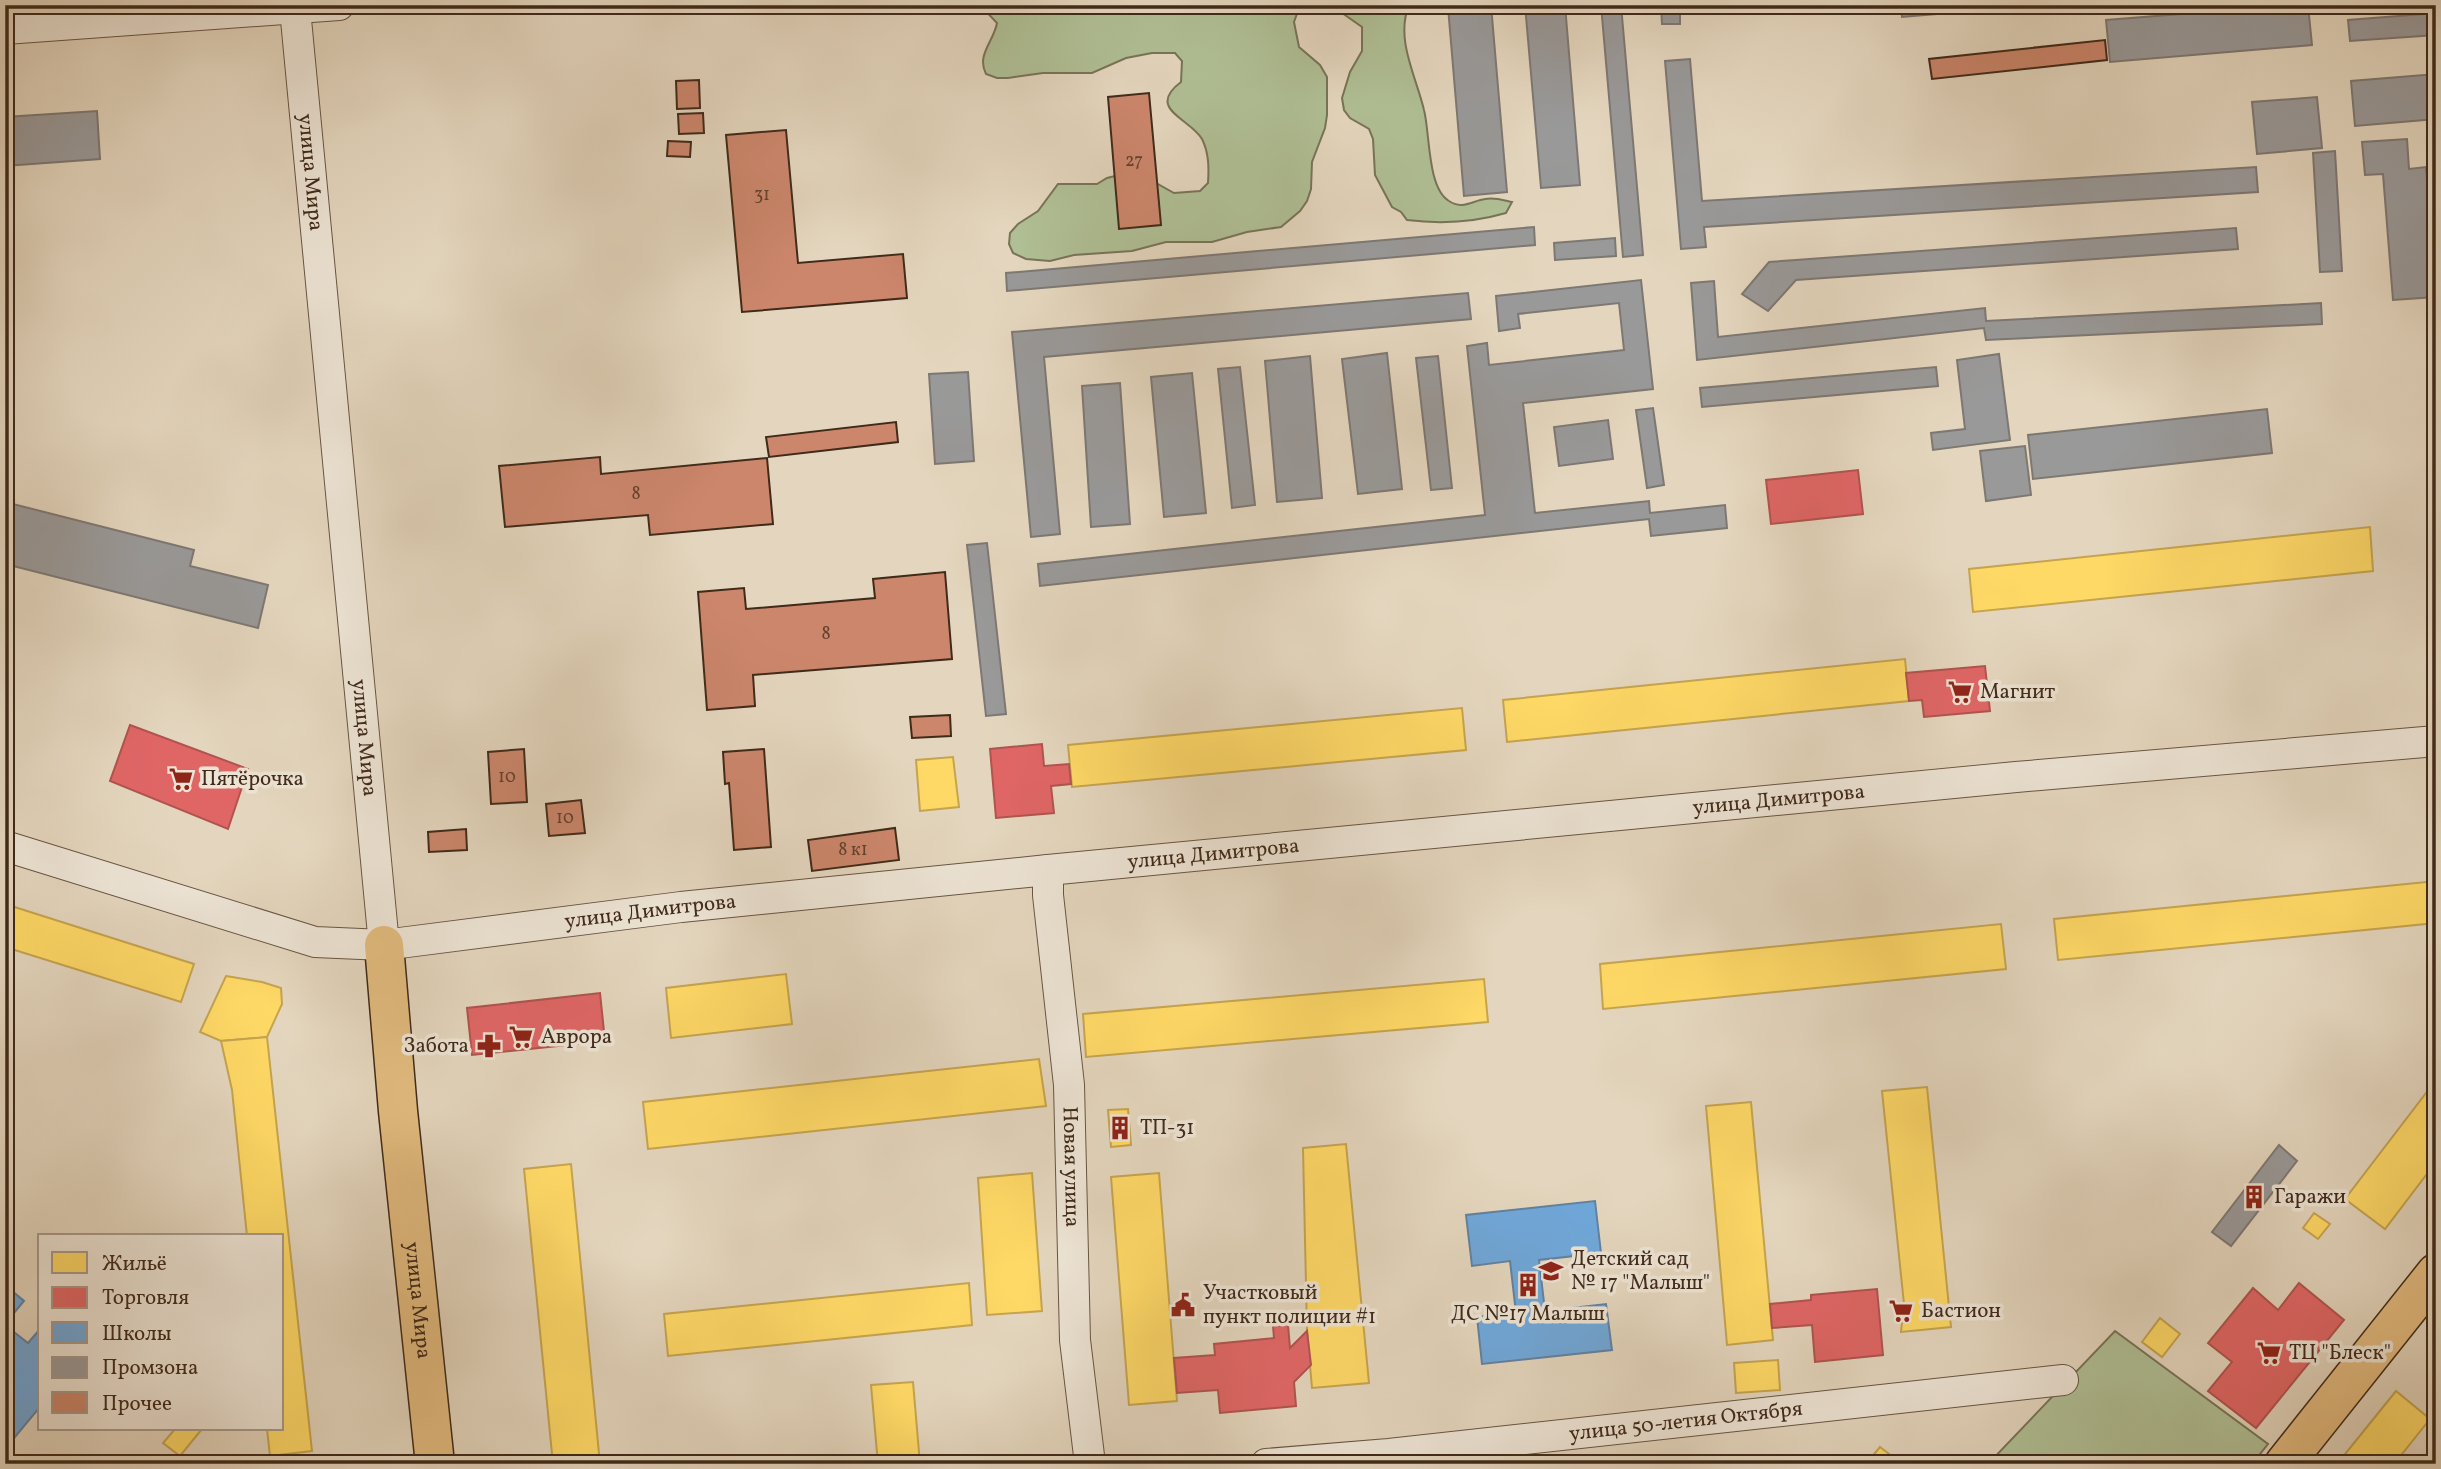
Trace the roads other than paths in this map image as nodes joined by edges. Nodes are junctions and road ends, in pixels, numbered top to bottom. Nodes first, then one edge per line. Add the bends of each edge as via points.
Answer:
1 (339, 5) edge
2 (295, 9) junction
3 (16, 21) edge
4 (2436, 741) edge
5 (5, 846) edge
6 (1048, 870) junction
7 (384, 945) junction
8 (2436, 1273) edge
9 (2063, 1380) dead end
10 (435, 1464) edge
11 (1090, 1464) edge
12 (1266, 1464) edge
13 (2284, 1464) edge

1 - 2 street
2 - 3 street
2 - 7 street, улица Мира
4 - 6 street, улица Димитрова
5 - 7 street, улица Димитрова via 315,942
6 - 7 street, улица Димитрова via 681,907
6 - 11 street, Новая улица via 1069,1085 1075,1340
7 - 10 main road, улица Мира
8 - 13 main road
9 - 12 street, улица 50-летия Октября

